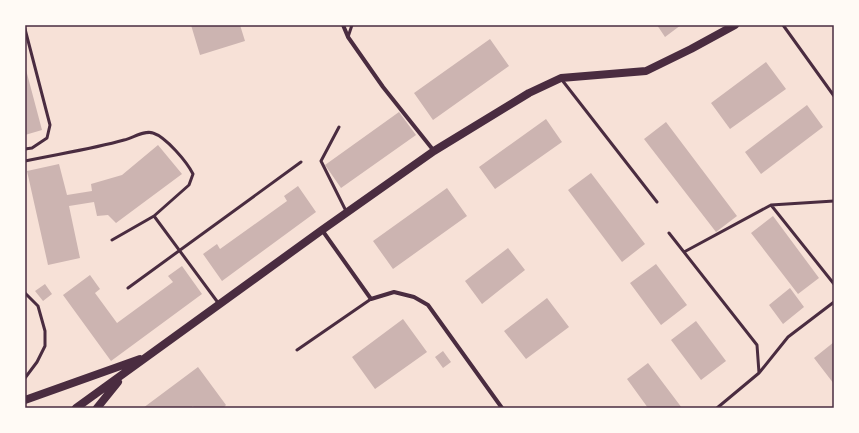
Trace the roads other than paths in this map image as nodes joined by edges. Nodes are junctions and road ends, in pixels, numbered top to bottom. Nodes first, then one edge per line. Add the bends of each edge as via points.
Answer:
1 (343, 25) edge
2 (352, 25) edge
3 (735, 25) edge
4 (783, 25) edge
5 (25, 29) edge
6 (348, 37) junction
7 (561, 78) junction
8 (834, 96) edge
9 (339, 127) dead end
10 (25, 149) edge
11 (434, 151) junction
12 (25, 161) edge
13 (301, 162) dead end
14 (834, 201) edge
15 (657, 202) dead end
16 (771, 205) junction
17 (347, 212) junction
18 (154, 216) junction
19 (322, 230) junction
20 (669, 233) dead end
21 (112, 240) dead end
22 (180, 250) junction
23 (684, 252) junction
24 (834, 284) edge
25 (128, 288) dead end
26 (25, 293) edge
27 (371, 299) junction
28 (834, 302) edge
29 (219, 304) junction
30 (297, 350) dead end
31 (148, 356) junction
32 (759, 373) junction
33 (125, 374) junction
34 (25, 378) edge
35 (25, 400) edge
36 (76, 408) edge
37 (97, 408) edge
38 (502, 408) edge
39 (717, 408) edge

1 - 6 street
2 - 6 lane
3 - 7 main road via 646,71
4 - 8 lane
5 - 10 lane via 50,125 47,138 32,148
6 - 11 street via 383,87
7 - 11 main road via 529,93
7 - 15 lane
9 - 17 lane via 322,161
11 - 17 main road
12 - 18 lane via 152,132 161,137 186,162 193,174 189,185
13 - 22 lane
14 - 16 lane
16 - 23 lane
16 - 24 lane
17 - 19 main road
18 - 21 lane
18 - 22 lane
19 - 27 street
19 - 29 main road
20 - 23 lane
22 - 25 lane
22 - 29 lane
23 - 32 lane via 757,345
26 - 34 lane via 38,306 45,331 45,346
27 - 30 lane
27 - 38 street via 394,292 414,297 428,305
28 - 32 lane via 788,337
29 - 31 main road
31 - 33 main road
31 - 35 main road
32 - 39 lane
33 - 36 main road
33 - 37 main road

